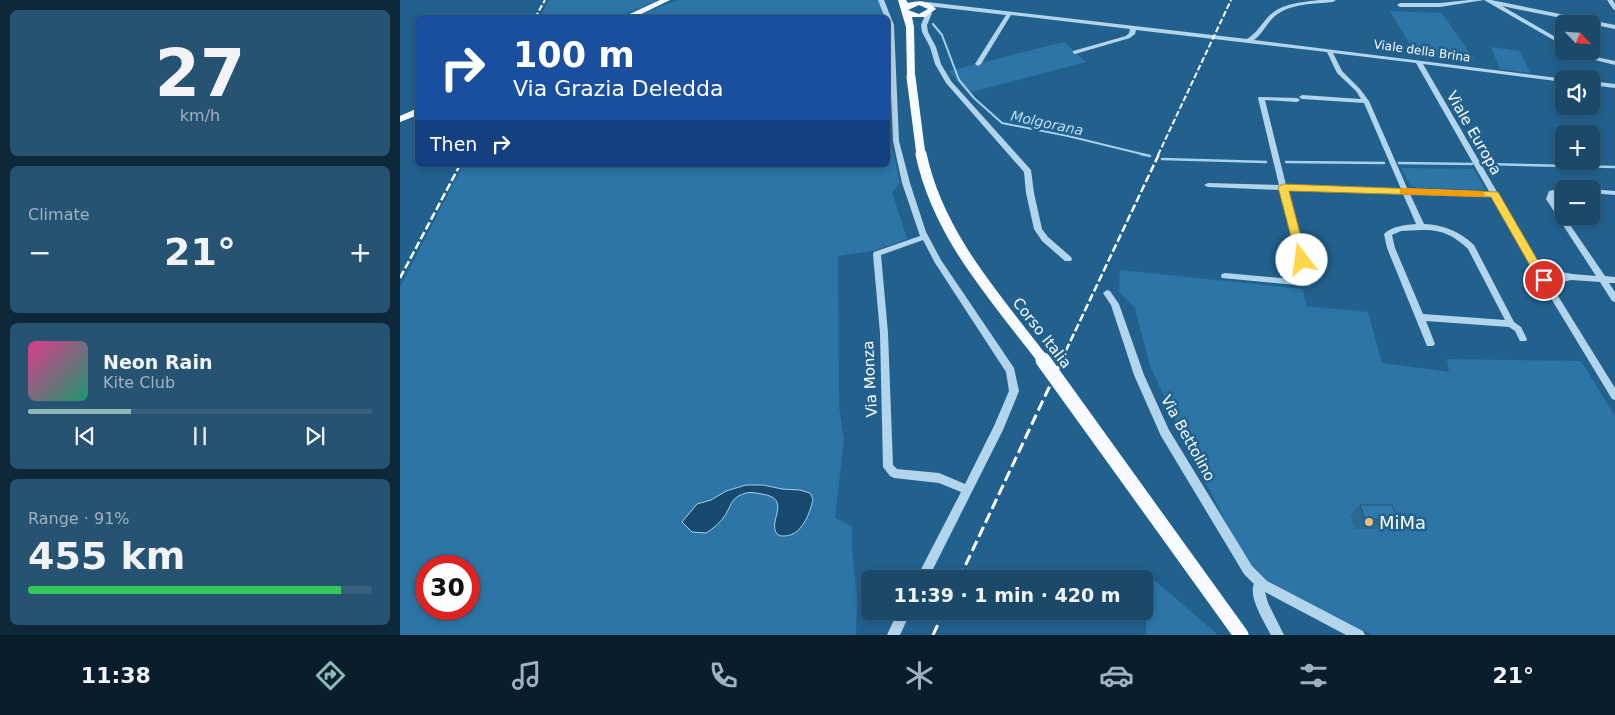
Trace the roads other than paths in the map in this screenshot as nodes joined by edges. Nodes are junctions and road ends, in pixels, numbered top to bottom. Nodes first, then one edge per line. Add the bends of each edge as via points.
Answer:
1 (666, 0) edge
2 (881, 0) edge
3 (1333, 0) edge
4 (1482, 0) edge
5 (1610, 0) edge
6 (1313, 2) edge
7 (1490, 2) edge
8 (905, 5) edge
9 (1400, 5) dead end
10 (951, 8) junction
11 (1615, 8) edge
12 (981, 10) junction
13 (924, 12) junction
14 (1010, 13) junction
15 (633, 15) edge
16 (887, 15) edge
17 (890, 22) edge
18 (910, 27) junction
19 (1133, 28) junction
20 (1615, 28) edge
21 (1260, 33) junction
22 (1555, 39) edge
23 (1248, 41) junction
24 (1267, 43) junction
25 (1329, 50) junction
26 (1075, 52) dead end
27 (1600, 60) edge
28 (1419, 63) junction
29 (1615, 63) edge
30 (978, 64) dead end
31 (1555, 79) edge
32 (1600, 84) edge
33 (1615, 86) edge
34 (1366, 101) junction
35 (415, 112) edge
36 (400, 119) edge
37 (1208, 185) dead end
38 (1283, 187) junction
39 (1406, 192) junction
40 (1555, 192) edge
41 (1600, 192) edge
42 (1615, 193) edge
43 (1494, 194) junction
44 (1555, 207) edge
45 (1567, 225) edge
46 (1421, 228) junction
47 (924, 237) junction
48 (1068, 259) dead end
49 (1538, 270) junction
50 (1224, 276) dead end
51 (1572, 277) junction
52 (1544, 280) junction
53 (1603, 280) junction
54 (1615, 280) edge
55 (1107, 293) dead end
56 (1615, 299) edge
57 (1420, 317) junction
58 (1510, 324) junction
59 (1523, 339) dead end
60 (1430, 344) dead end
61 (1615, 396) edge
62 (968, 490) junction
63 (927, 570) edge
64 (1263, 586) junction
65 (900, 620) edge
66 (893, 635) edge
67 (1241, 635) edge
68 (1278, 635) edge
69 (1359, 635) edge

1 - 15 main road
2 - 16 street
3 - 6 street
4 - 9 street
5 - 11 street
6 - 21 street via 1276,13
7 - 20 street
7 - 22 street
8 - 13 main road
8 - 13 main road
8 - 18 main road, Corso Italia
10 - 12 street
10 - 12 street
10 - 13 street
12 - 14 street
13 - 18 main road
13 - 48 street via 925,32 945,76 1028,172 1038,229
14 - 19 street
14 - 30 street
17 - 47 street via 896,141
18 - 67 main road, Corso Italia, bridge via 911,76 922,166 950,231 1002,308 1053,372
19 - 23 street
19 - 26 street via 1128,37
21 - 23 street
21 - 24 street
23 - 24 street
24 - 25 street, Viale della Brina
25 - 28 street, Viale della Brina
25 - 34 street via 1339,72
27 - 29 street
28 - 31 street, Viale della Brina
28 - 43 street, Viale Europa
32 - 33 street
34 - 38 street via 1261,98
34 - 39 street
35 - 36 main road
37 - 38 street
38 - 39 street
38 - 50 street via 1307,284
39 - 43 street
39 - 46 street
40 - 44 street via 1550,199
41 - 42 street
43 - 49 street, Viale Europa
45 - 53 street
46 - 57 street via 1392,230 1387,238
46 - 58 street via 1448,231 1471,247
47 - 62 street via 1011,371 1014,391
47 - 62 street, Via Monza via 877,254 884,333 888,467 894,473 939,478
49 - 51 street
49 - 52 street, Viale Europa
51 - 52 street
51 - 53 street
52 - 61 street, Viale Europa
53 - 54 street
53 - 56 street
55 - 64 street, Via Bettolino via 1115,304 1138,375 1165,433 1248,570
57 - 58 street
57 - 60 street
58 - 59 street via 1518,329
62 - 63 street
64 - 68 street via 1258,588 1262,605
64 - 69 street
65 - 66 street

